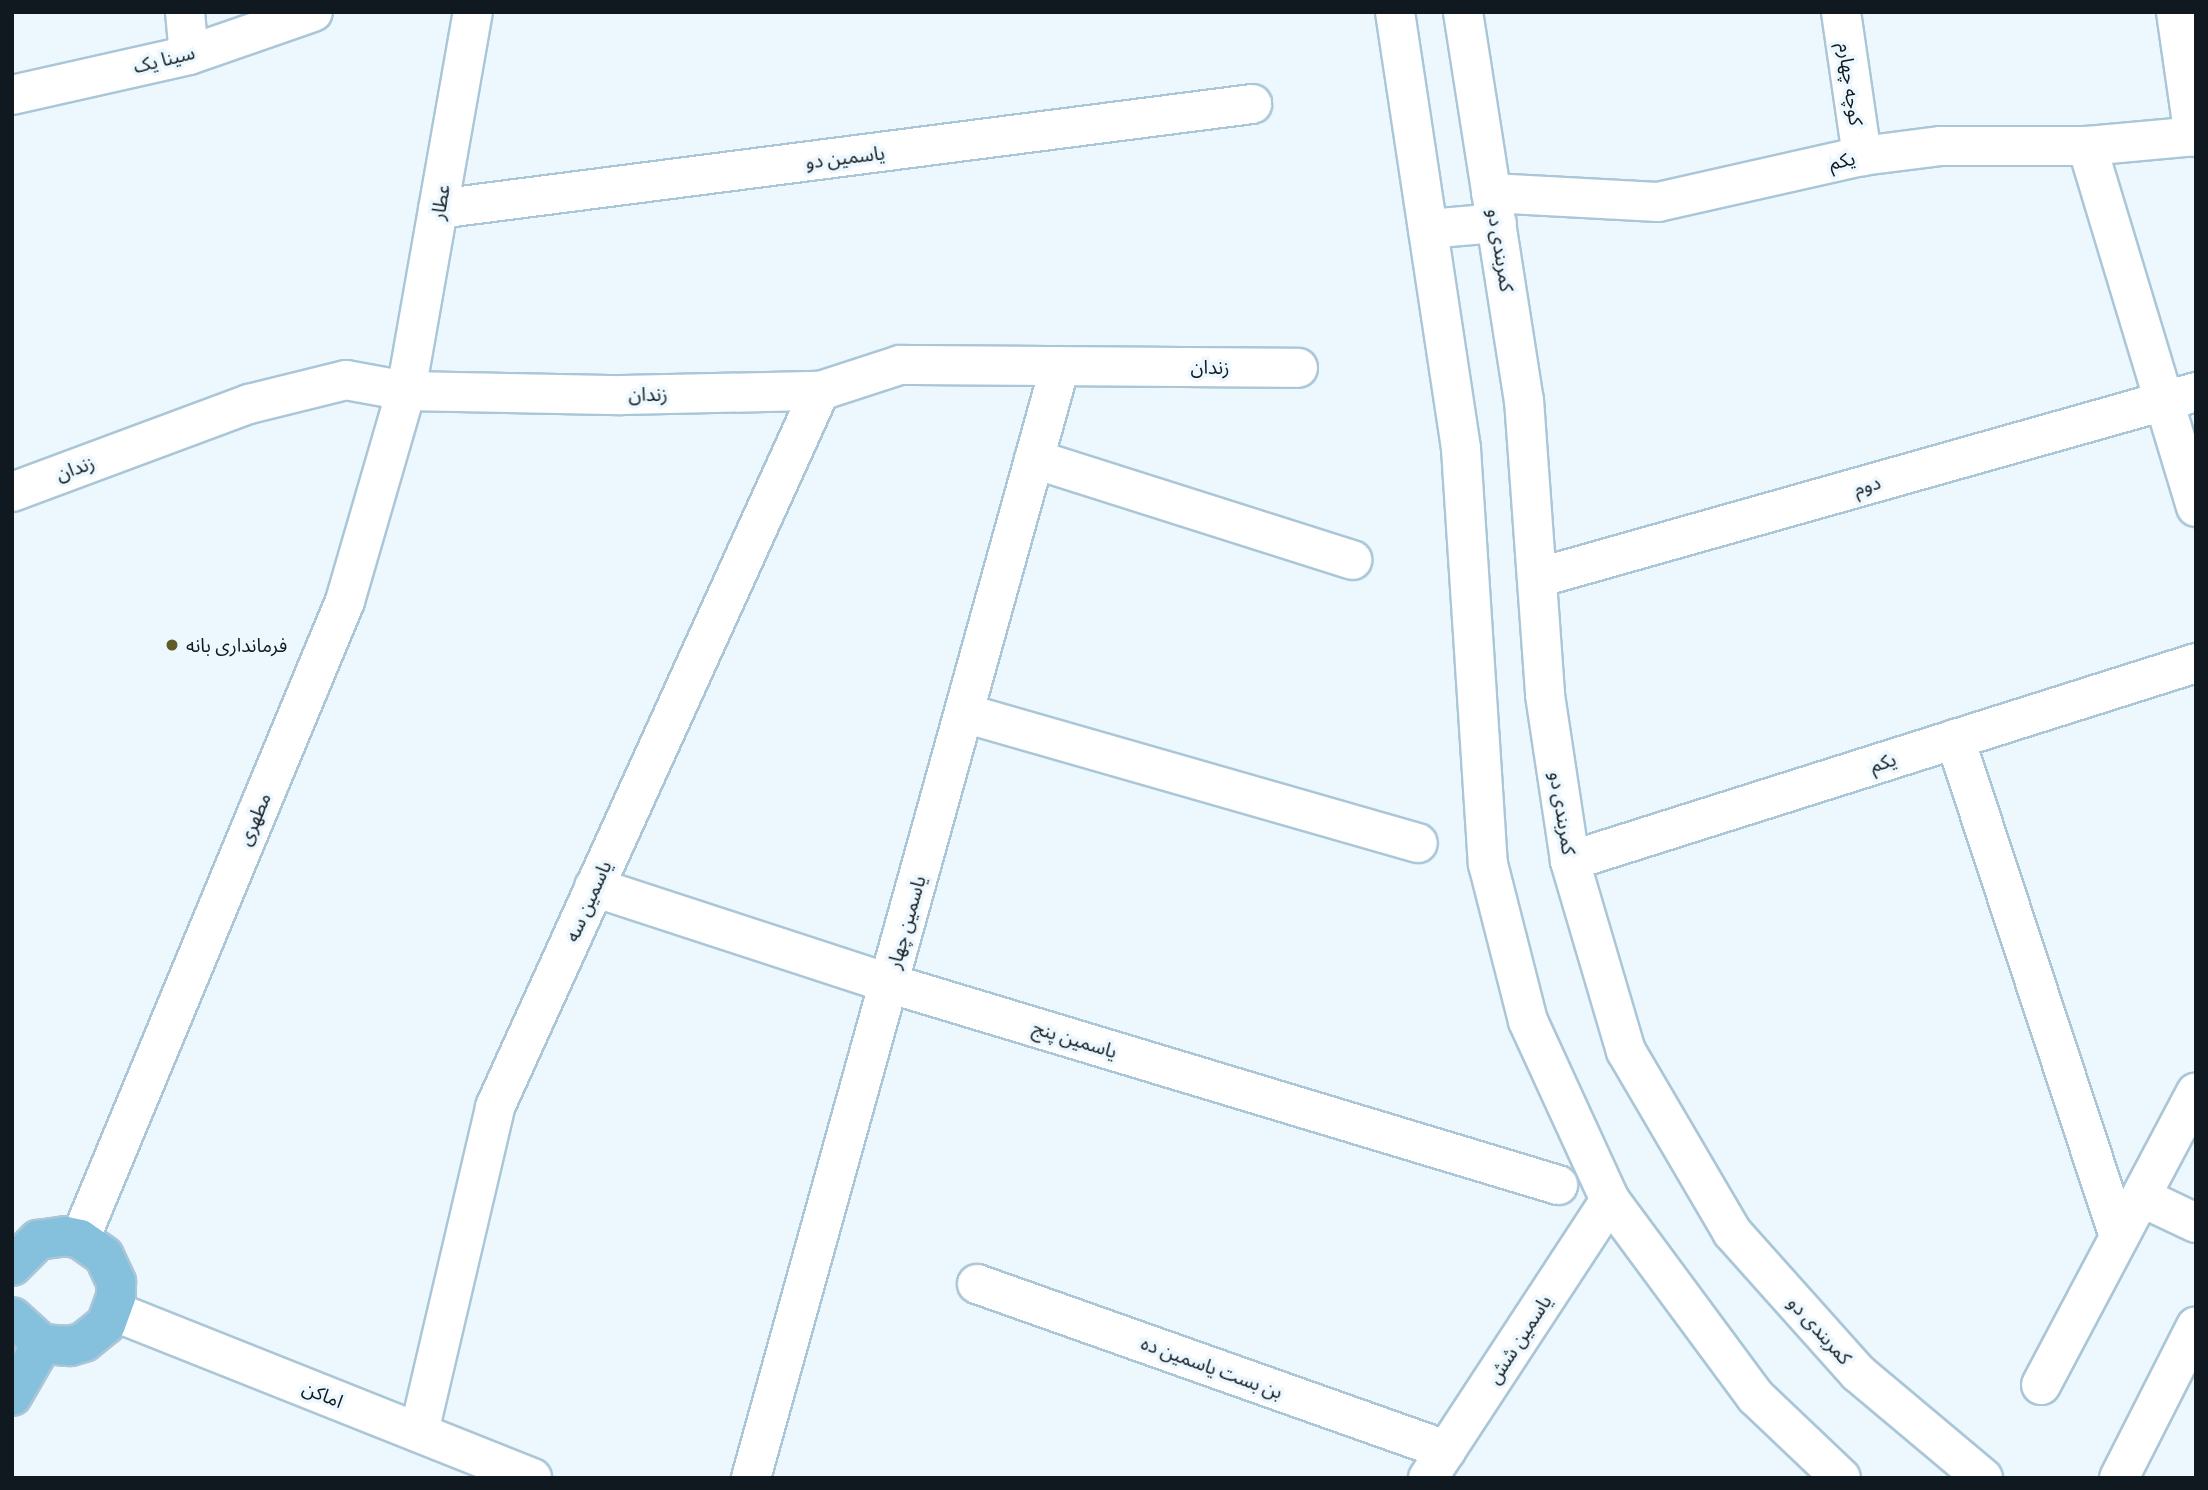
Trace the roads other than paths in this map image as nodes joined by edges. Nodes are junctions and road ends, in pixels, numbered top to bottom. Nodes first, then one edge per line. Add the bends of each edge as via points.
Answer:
1 (186, 12) edge
2 (313, 12) edge
3 (473, 12) edge
4 (1395, 12) edge
5 (1462, 12) edge
6 (1841, 12) edge
7 (2176, 12) edge
8 (189, 55) junction
9 (12, 95) edge
10 (1252, 104) dead end
11 (2195, 137) edge
12 (2088, 146) junction
13 (1861, 156) junction
14 (1494, 208) junction
15 (438, 209) junction
16 (1428, 229) junction
17 (1060, 366) junction
18 (1298, 368) dead end
19 (406, 391) junction
20 (820, 391) junction
21 (2180, 397) edge
22 (1034, 459) junction
23 (12, 492) edge
24 (2196, 507) edge
25 (1352, 560) dead end
26 (1537, 578) junction
27 (2196, 663) edge
28 (964, 713) junction
29 (1955, 739) junction
30 (1418, 843) dead end
31 (1570, 861) junction
32 (594, 887) junction
33 (888, 983) junction
34 (2196, 1092) edge
35 (1558, 1185) dead end
36 (2141, 1197) junction
37 (1610, 1200) junction
38 (2196, 1223) edge
39 (2119, 1237) junction
40 (80, 1239) junction
41 (12, 1266) edge
42 (977, 1284) dead end
43 (113, 1311) junction
44 (12, 1317) edge
45 (2196, 1326) edge
46 (42, 1343) junction
47 (2041, 1385) dead end
48 (13, 1392) edge
49 (419, 1433) junction
50 (1437, 1464) edge
51 (518, 1475) edge
52 (751, 1478) edge
53 (1841, 1478) edge
54 (1983, 1478) edge
55 (2119, 1478) edge

1 - 8 street
2 - 8 street, سینا یک
3 - 15 street, عطار
4 - 16 street
5 - 14 street, کمربندی دو
6 - 13 street, کوچه چهارم
7 - 11 street
8 - 9 street, سینا یک
10 - 15 street, یاسمین دو
11 - 12 street, یکم
12 - 13 street, یکم via 1941,146
12 - 21 street
13 - 14 street, یکم via 1658,202
14 - 16 street, یکم
14 - 26 street, کمربندی دو via 1524,400
15 - 19 street, عطار
16 - 37 street via 1461,449 1488,864 1528,1021
17 - 18 street, زندان
17 - 20 street, زندان via 900,365
17 - 22 street, یاسمین چهار
19 - 20 street, زندان
19 - 23 street, زندان via 346,380 249,404
19 - 40 street, مطهری via 345,601
20 - 32 street, یاسمین سه
21 - 24 street
21 - 26 street, دوم
22 - 25 street
22 - 28 street, یاسمین چهار
26 - 31 street, کمربندی دو via 1545,695
27 - 29 street, یکم
28 - 30 street
28 - 33 street, یاسمین چهار
29 - 31 street, یکم
29 - 39 street
31 - 54 street, کمربندی دو via 1626,1051 1732,1232 1858,1373
32 - 33 street, یاسمین پنج
32 - 49 street, یاسمین سه via 495,1107
33 - 35 street, یاسمین پنج
33 - 52 street, یاسمین چهار
34 - 36 street
36 - 38 street
36 - 39 street
37 - 50 street, یاسمین شش
37 - 53 street via 1756,1397
39 - 47 street
40 - 41 main road via 38,1240
40 - 43 main road via 104,1256 111,1268 116,1282
42 - 50 street, بن بست یاسمین ده
43 - 46 main road via 106,1324 84,1342 70,1346
43 - 49 street, اماکن
44 - 46 main road
45 - 55 street
46 - 48 main road
49 - 51 street, اماکن

